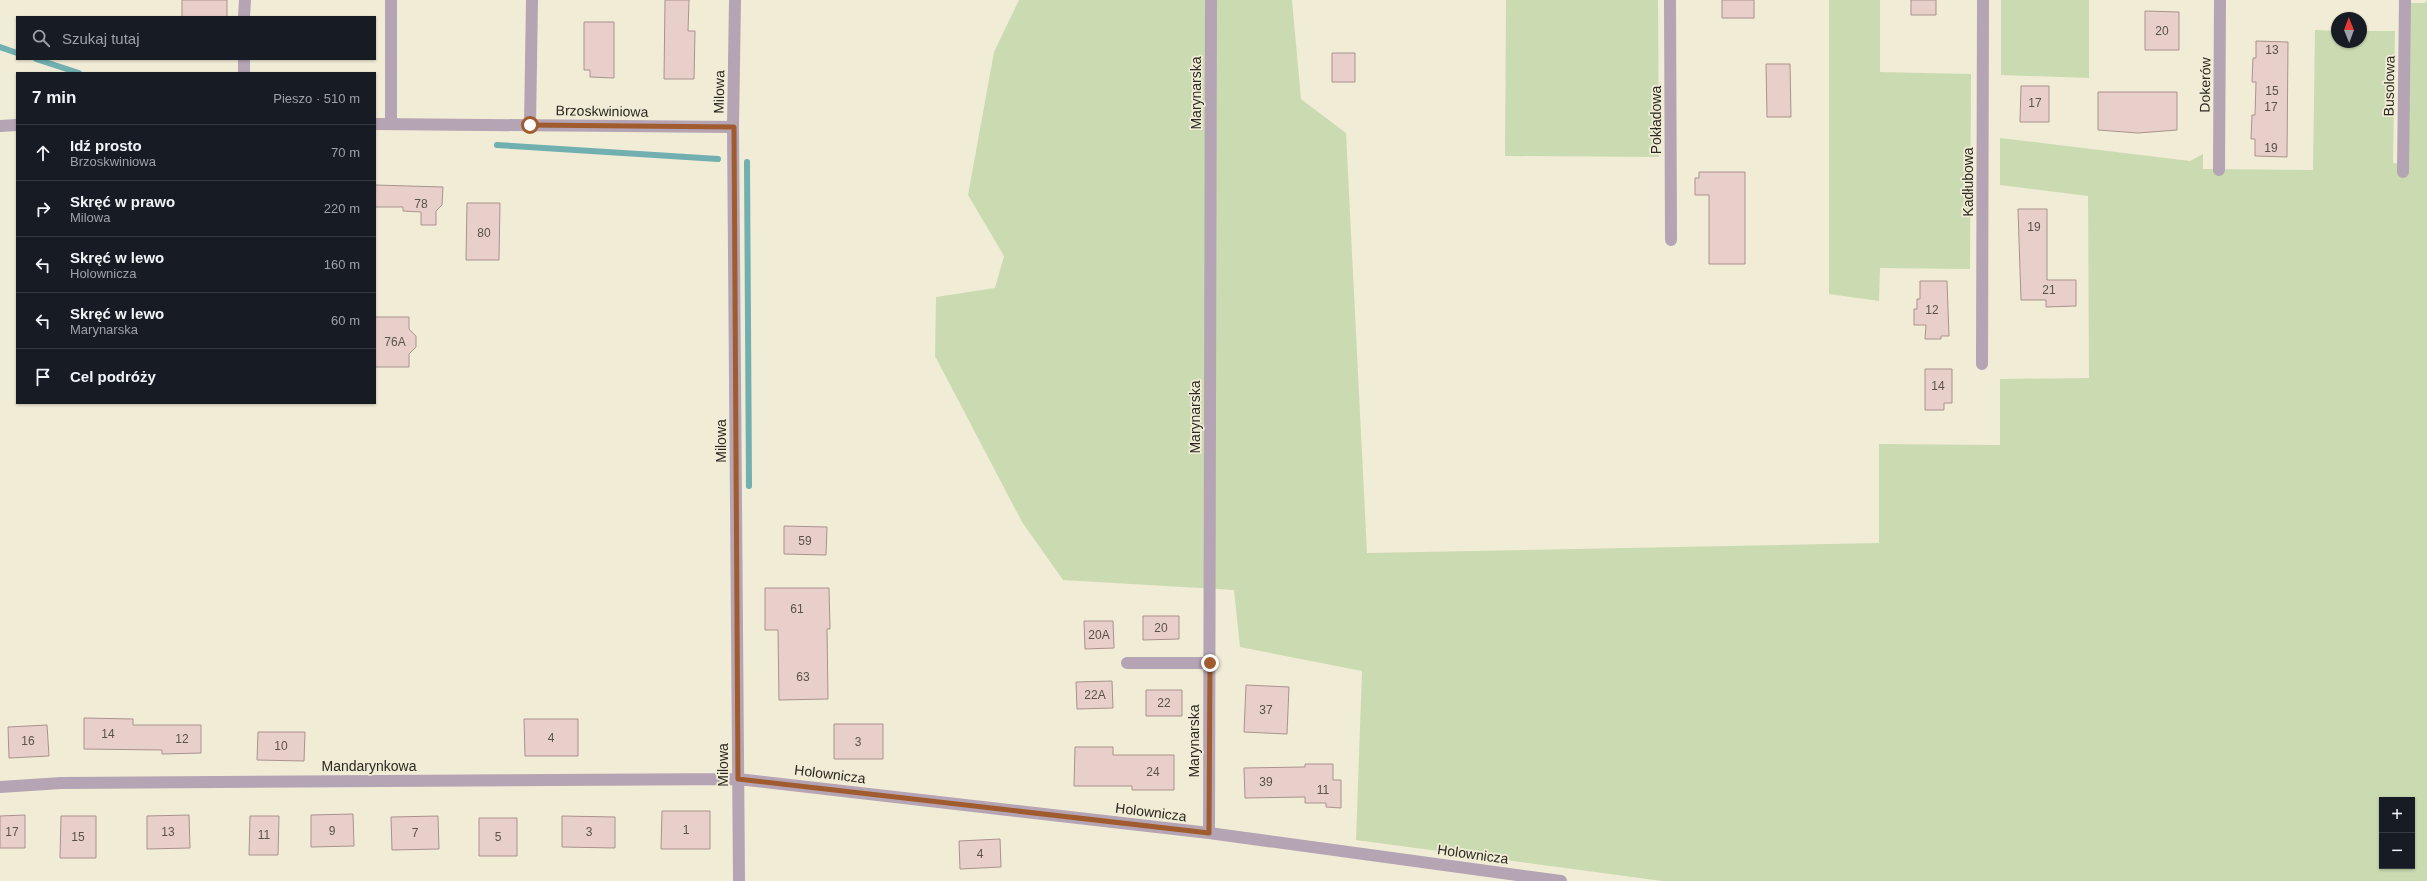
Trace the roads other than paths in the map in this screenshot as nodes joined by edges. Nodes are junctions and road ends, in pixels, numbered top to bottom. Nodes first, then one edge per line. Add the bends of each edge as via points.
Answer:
1 (244, 0) edge
2 (391, 0) edge
3 (532, 0) edge
4 (735, 0) edge
5 (1211, 0) edge
6 (1670, 0) edge
7 (1984, 0) edge
8 (2220, 0) edge
9 (2405, 0) edge
10 (244, 16) edge
11 (244, 60) edge
12 (244, 72) edge
13 (376, 124) edge
14 (391, 124) junction
15 (530, 125) junction
16 (0, 126) edge
17 (16, 126) edge
18 (734, 127) junction
19 (2219, 170) dead end
20 (2403, 172) dead end
21 (1671, 240) dead end
22 (1982, 364) dead end
23 (1127, 663) dead end
24 (1210, 663) junction
25 (738, 779) junction
26 (0, 787) edge
27 (1209, 833) junction
28 (739, 881) edge
29 (1560, 881) edge

1 - 10 street
2 - 14 street
3 - 15 street
4 - 18 street, Milowa
5 - 24 street, Marynarska
6 - 21 street, Pokładowa
7 - 22 street, Kadłubowa
8 - 19 street, Dokerów
9 - 20 street, Busolowa
11 - 12 street
13 - 14 street, Brzoskwiniowa
14 - 15 street, Brzoskwiniowa
15 - 18 street, Brzoskwiniowa
16 - 17 street
18 - 25 street, Milowa
23 - 24 street
24 - 27 street, Marynarska
25 - 26 street, Mandarynkowa via 61,783
25 - 27 street, Holownicza
25 - 28 street, Milowa
27 - 29 street, Holownicza

